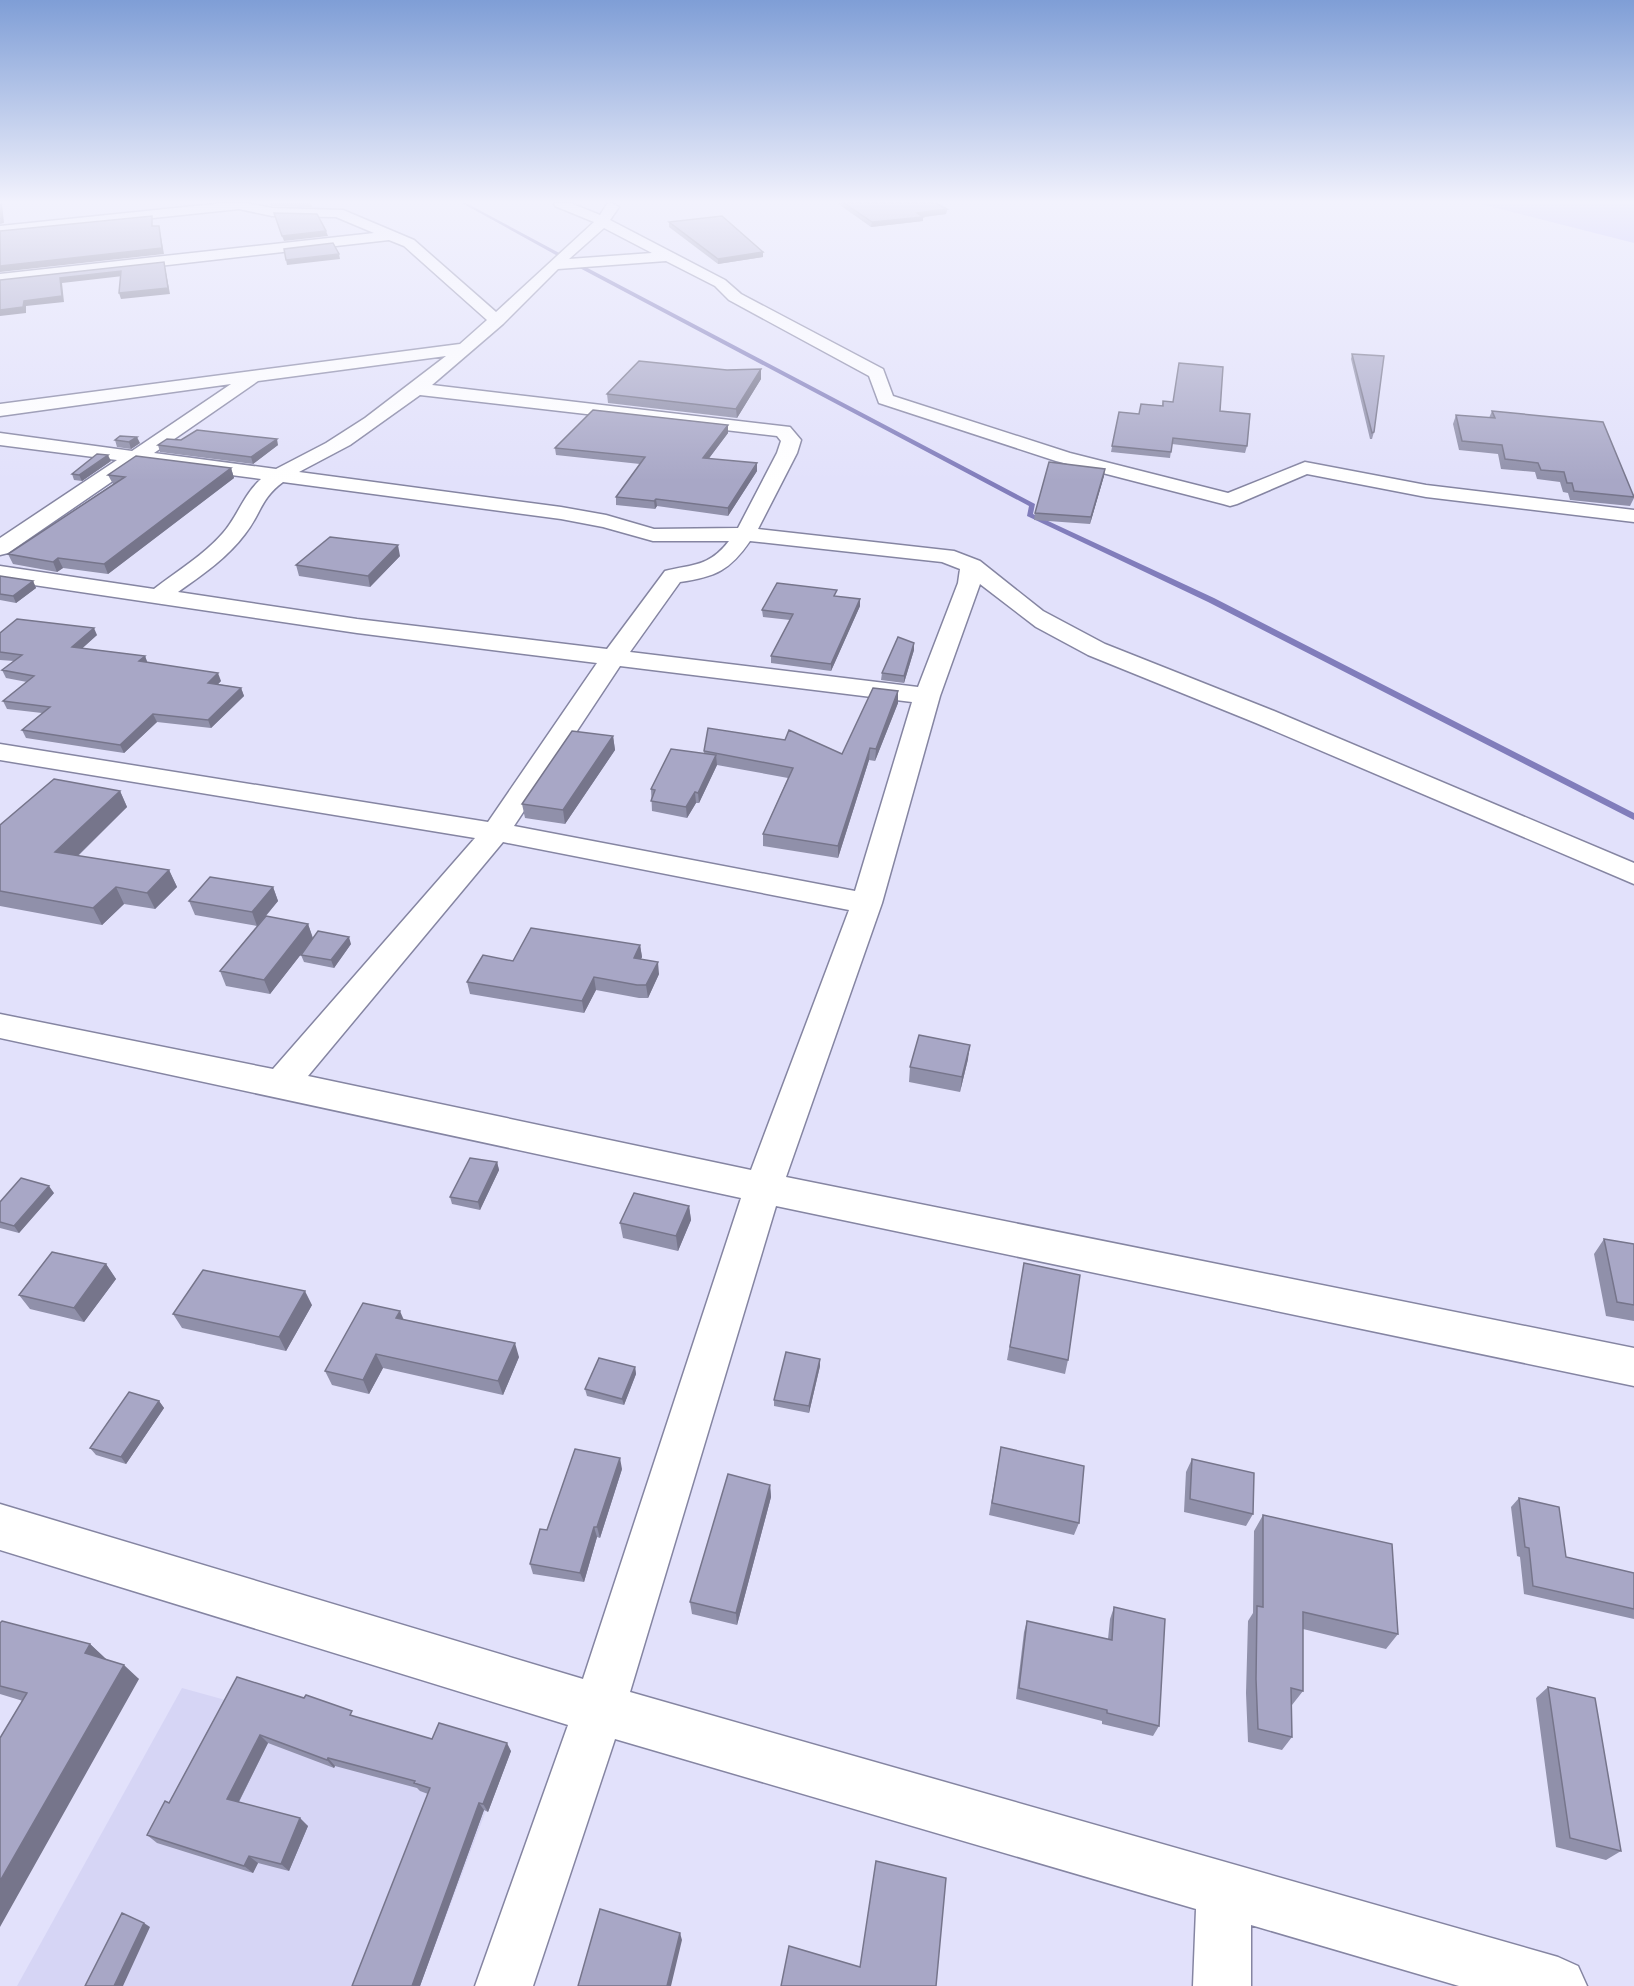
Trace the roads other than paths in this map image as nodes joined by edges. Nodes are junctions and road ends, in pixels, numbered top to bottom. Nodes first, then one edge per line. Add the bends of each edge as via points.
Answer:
1 (468, 296) edge
2 (523, 296) edge
3 (734, 296) edge
4 (497, 321) junction
5 (465, 348) junction
6 (257, 375) junction
7 (417, 389) junction
8 (0, 410) edge
9 (0, 439) edge
10 (135, 457) junction
11 (280, 476) junction
12 (1634, 516) edge
13 (745, 534) junction
14 (0, 548) edge
15 (972, 566) junction
16 (0, 573) edge
17 (159, 596) junction
18 (614, 658) junction
19 (927, 696) junction
20 (0, 752) edge
21 (496, 832) junction
22 (1634, 874) edge
23 (867, 903) junction
24 (0, 1026) edge
25 (281, 1084) junction
26 (762, 1188) junction
27 (1634, 1366) edge
28 (0, 1527) edge
29 (599, 1709) junction
30 (1224, 1890) junction
31 (504, 1986) edge
32 (1221, 1986) edge
33 (1558, 1986) edge

1 - 4 street
2 - 4 street
3 - 12 street via 877,373 885,399 1063,457 1230,500 1305,468 1426,491
4 - 5 street
5 - 6 street
5 - 7 street
6 - 8 street
6 - 10 street
7 - 11 street via 342,442
7 - 13 street via 783,431 791,440 787,453
9 - 10 street
10 - 11 street
10 - 14 street
11 - 13 street via 561,513 653,535
11 - 17 street via 261,490 249,505 240,527 221,548
13 - 15 street via 946,556
13 - 18 street via 711,568 673,576
15 - 19 street
15 - 22 street via 1020,606 1094,646
16 - 17 street
17 - 18 street via 357,627
18 - 19 street
18 - 21 street
19 - 23 street
20 - 21 street
21 - 23 street
21 - 25 street
23 - 26 street
24 - 25 street
25 - 26 street
26 - 27 street
26 - 29 street
28 - 29 street
29 - 30 street
29 - 31 street
30 - 32 street
30 - 33 street

